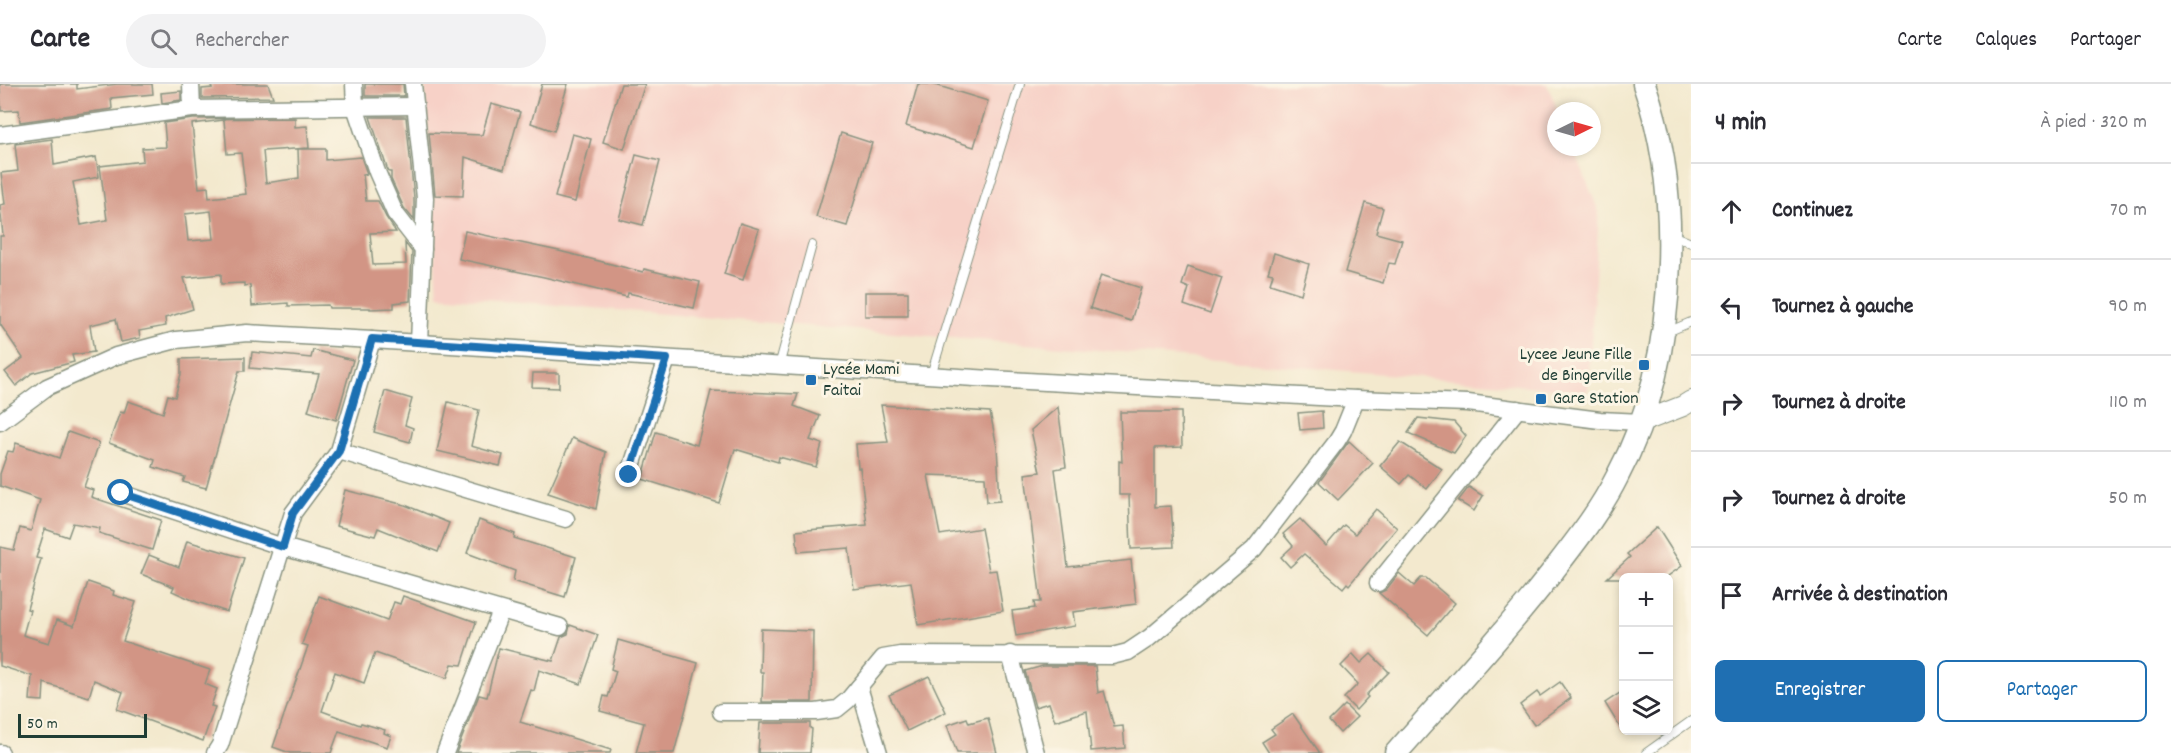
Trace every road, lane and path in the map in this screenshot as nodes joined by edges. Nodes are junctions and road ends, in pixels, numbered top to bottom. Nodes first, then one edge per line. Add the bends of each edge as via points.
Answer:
1 (190, 84) edge
2 (354, 84) edge
3 (413, 84) edge
4 (1020, 84) edge
5 (1644, 84) edge
6 (414, 106) junction
7 (355, 107) junction
8 (192, 109) junction
9 (0, 135) edge
10 (1670, 234) junction
11 (1691, 243) edge
12 (812, 245) dead end
13 (423, 249) junction
14 (1691, 322) edge
15 (1664, 333) junction
16 (372, 339) junction
17 (419, 343) junction
18 (667, 359) junction
19 (779, 366) junction
20 (931, 375) junction
21 (1356, 399) junction
22 (1691, 401) edge
23 (1518, 408) junction
24 (0, 422) edge
25 (1642, 422) junction
26 (339, 451) junction
27 (629, 475) dead end
28 (121, 493) dead end
29 (566, 519) dead end
30 (283, 547) junction
31 (1378, 583) dead end
32 (501, 611) junction
33 (560, 627) dead end
34 (1010, 654) junction
35 (859, 687) junction
36 (721, 712) dead end
37 (1691, 721) edge
38 (215, 753) edge
39 (445, 753) edge
40 (879, 753) edge
41 (1036, 753) edge
42 (1396, 753) edge
43 (1646, 753) edge

1 - 8 street
2 - 7 street
3 - 6 street
4 - 20 lane
5 - 10 main road via 1665,165
6 - 7 street
6 - 13 street via 425,198
7 - 8 street
7 - 13 street via 395,213
8 - 9 street
10 - 11 lane
10 - 15 main road
12 - 19 lane
13 - 17 street
14 - 15 lane
15 - 25 main road
16 - 17 street
16 - 24 street via 247,333 176,340 116,356 47,387
16 - 26 street
17 - 18 street
18 - 19 street
18 - 27 street
19 - 20 street
20 - 21 street
21 - 23 street
21 - 34 street via 1337,441 1262,541 1149,638 1121,655
22 - 25 street
23 - 25 street
23 - 31 street
25 - 42 main road via 1618,476 1580,537
26 - 29 street
26 - 30 street via 293,513
28 - 30 street
30 - 32 street
30 - 38 street
32 - 33 street
32 - 39 street
34 - 35 street via 884,658
34 - 41 street
35 - 36 street via 837,709
35 - 40 street
37 - 43 lane

